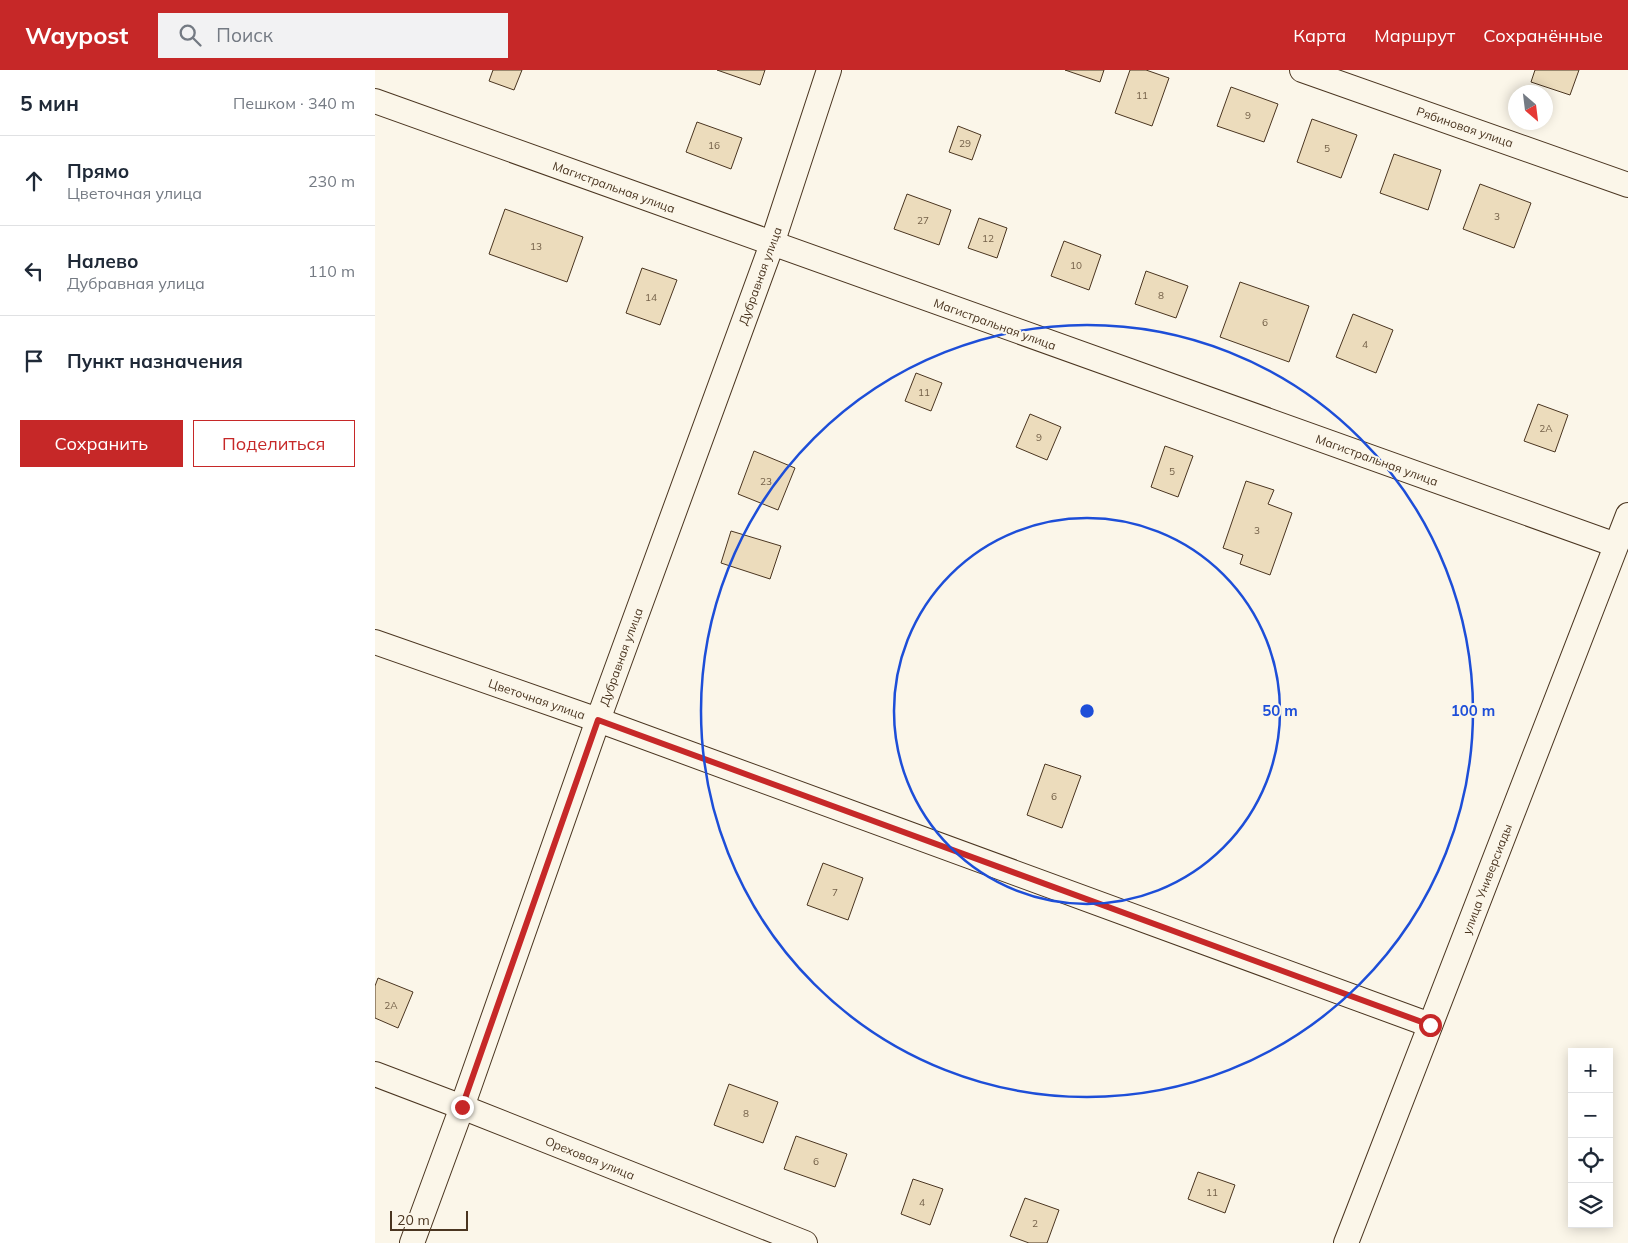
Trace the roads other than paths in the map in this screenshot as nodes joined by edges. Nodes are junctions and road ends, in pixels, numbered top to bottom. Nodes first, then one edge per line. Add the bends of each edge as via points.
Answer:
1 (829, 70) edge
2 (1302, 70) edge
3 (375, 101) edge
4 (1628, 185) edge
5 (772, 244) junction
6 (1628, 515) edge
7 (1616, 545) junction
8 (375, 642) edge
9 (598, 720) junction
10 (1430, 1025) junction
11 (375, 1074) edge
12 (462, 1107) junction
13 (412, 1243) edge
14 (805, 1243) edge
15 (1346, 1243) edge

1 - 5 street, Дубравная улица
2 - 4 street, Рябиновая улица
3 - 5 street, Магистральная улица
5 - 7 street, Магистральная улица
5 - 9 street, Дубравная улица
6 - 7 street, улица Универсиады
7 - 10 street, улица Универсиады
8 - 9 street, Цветочная улица
9 - 10 street, Цветочная улица
9 - 12 street, Дубравная улица
10 - 15 street, улица Универсиады
11 - 12 street, Ореховая улица
12 - 13 street, Дубравная улица
12 - 14 street, Ореховая улица

